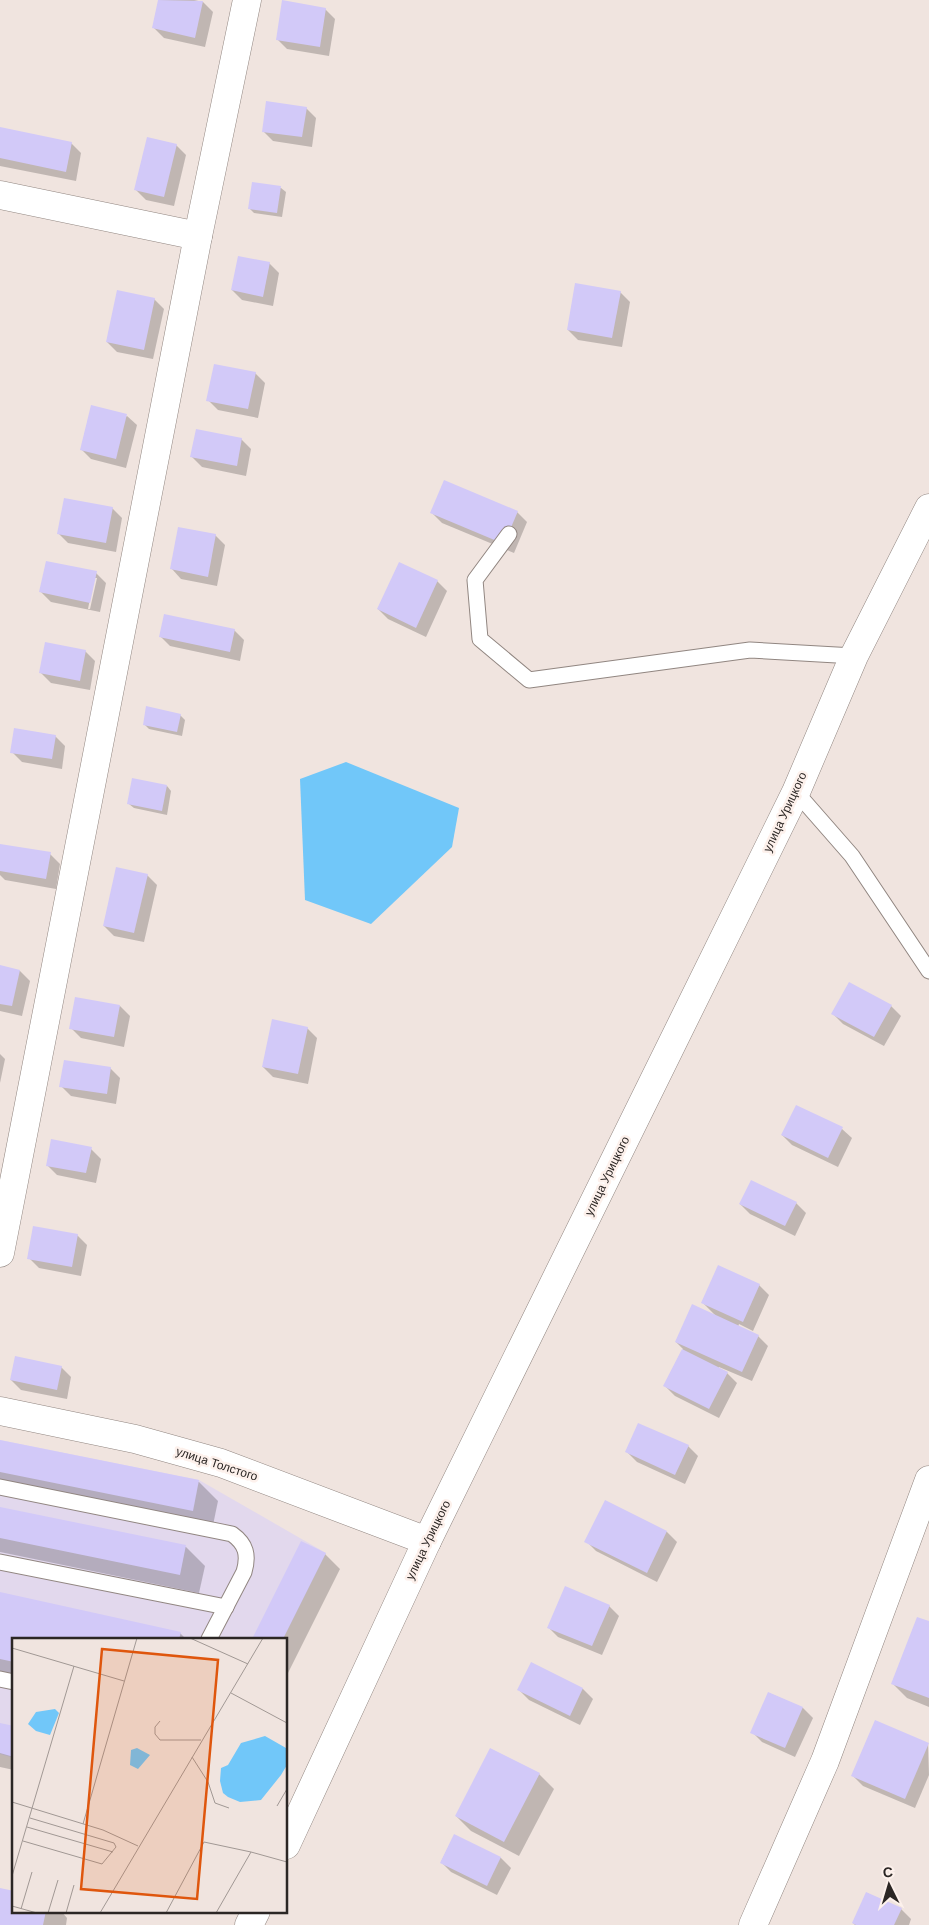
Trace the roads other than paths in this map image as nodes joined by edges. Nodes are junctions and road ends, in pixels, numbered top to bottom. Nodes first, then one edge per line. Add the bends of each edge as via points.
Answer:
1 (247, 0) edge
2 (0, 195) edge
3 (198, 236) junction
4 (929, 508) edge
5 (509, 534) dead end
6 (854, 656) junction
7 (796, 792) junction
8 (929, 971) edge
9 (0, 1253) edge
10 (0, 1411) edge
11 (929, 1480) edge
12 (0, 1487) edge
13 (427, 1541) junction
14 (0, 1562) edge
15 (226, 1608) junction
16 (211, 1638) edge
17 (288, 1841) edge
18 (256, 1912) edge
19 (249, 1925) edge
20 (753, 1925) edge

1 - 3 street
2 - 3 street
3 - 9 street
4 - 6 street, улица Урицкого
5 - 6 lane via 475,580 480,639 528,680 750,650
6 - 7 street, улица Урицкого
7 - 8 lane via 852,856
7 - 13 street, улица Урицкого
10 - 13 street, улица Толстого via 135,1439 221,1463
11 - 20 street via 825,1761
12 - 15 lane via 232,1534 246,1549 247,1562
13 - 17 street, улица Урицкого
14 - 15 lane
15 - 16 lane
18 - 19 street

